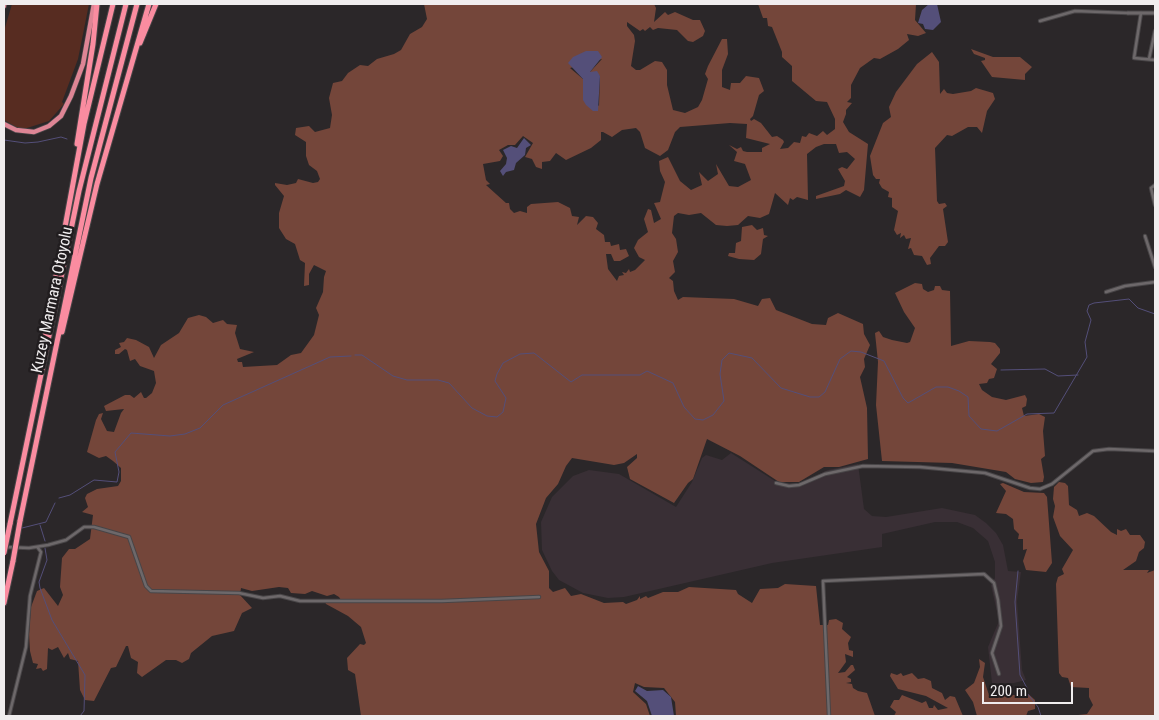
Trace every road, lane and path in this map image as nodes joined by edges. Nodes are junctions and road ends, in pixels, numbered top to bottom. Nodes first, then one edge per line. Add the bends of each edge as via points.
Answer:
1 (95, 4) edge
2 (113, 4) edge
3 (126, 4) edge
4 (137, 4) edge
5 (149, 4) edge
6 (156, 4) edge
7 (1128, 13) joint
8 (1141, 13) junction
9 (1155, 13) edge
10 (1040, 21) dead end
11 (1155, 32) edge
12 (1149, 60) junction
13 (1155, 60) edge
14 (4, 124) edge
15 (106, 148) junction
16 (1155, 185) edge
17 (1155, 205) edge
18 (68, 216) junction
19 (1145, 236) dead end
20 (1155, 267) edge
21 (1155, 282) edge
22 (1106, 292) dead end
23 (53, 362) junction
24 (41, 368) junction
25 (1155, 452) edge
26 (776, 484) dead end
27 (4, 547) edge
28 (38, 548) junction
29 (4, 553) edge
30 (539, 597) dead end
31 (4, 603) edge
32 (998, 674) dead end
33 (9, 716) edge
34 (829, 716) edge

1 - 14 highway via 83,64 61,116 34,132 16,130
1 - 18 highway via 94,35
2 - 18 highway via 87,111
3 - 24 highway, Kuzey Marmara Otoyolu via 79,191
4 - 23 highway, Kuzey Marmara Otoyolu via 94,169
5 - 15 highway
6 - 15 highway
7 - 8 street
7 - 10 street via 1075,11
8 - 9 street
8 - 12 street via 1134,58
11 - 12 street
12 - 13 street
15 - 23 highway
16 - 17 street via 1150,188
18 - 24 highway via 44,330
19 - 20 street
21 - 22 street
23 - 31 highway, Kuzey Marmara Otoyolu, bridge
24 - 29 highway, Kuzey Marmara Otoyolu, bridge
25 - 26 street via 1093,451 1052,484 1040,489 985,473 920,467 863,466 825,474 799,485
27 - 28 street
28 - 30 street via 66,540 84,527 129,537 146,586 151,591 239,593 300,601
28 - 33 street via 41,552 30,596 26,646
32 - 34 street via 992,653 1001,626 998,600 994,583 984,574 823,581

